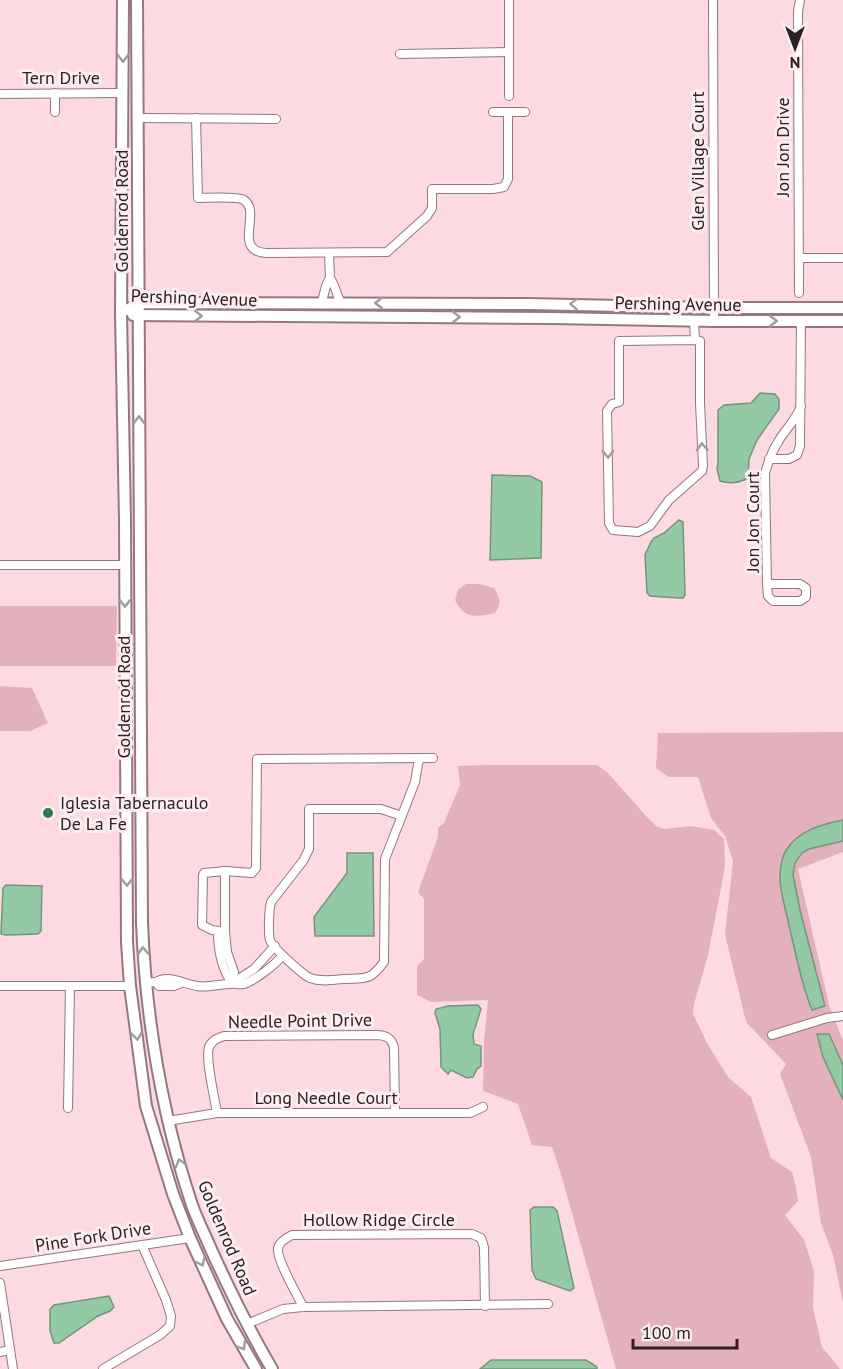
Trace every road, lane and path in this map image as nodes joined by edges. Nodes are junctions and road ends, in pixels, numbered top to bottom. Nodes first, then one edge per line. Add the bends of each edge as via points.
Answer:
1 (123, 0) edge
2 (137, 0) edge
3 (509, 0) edge
4 (712, 0) edge
5 (800, 0) edge
6 (509, 52) junction
7 (400, 54) dead end
8 (55, 93) junction
9 (122, 93) junction
10 (0, 94) edge
11 (509, 96) dead end
12 (55, 112) dead end
13 (493, 112) dead end
14 (508, 112) junction
15 (525, 112) dead end
16 (138, 118) junction
17 (196, 118) junction
18 (276, 119) dead end
19 (329, 253) junction
20 (799, 258) junction
21 (843, 258) edge
22 (330, 278) junction
23 (799, 293) dead end
24 (139, 303) junction
25 (321, 303) junction
26 (341, 303) junction
27 (714, 308) junction
28 (843, 308) edge
29 (121, 313) junction
30 (139, 316) junction
31 (694, 321) junction
32 (714, 321) junction
33 (801, 321) junction
34 (843, 321) edge
35 (695, 340) junction
36 (801, 406) junction
37 (124, 431) junction
38 (769, 459) junction
39 (140, 544) junction
40 (0, 565) edge
41 (125, 565) junction
42 (767, 584) junction
43 (126, 671) junction
44 (140, 684) junction
45 (433, 758) dead end
46 (141, 759) junction
47 (419, 759) junction
48 (126, 772) junction
49 (402, 816) junction
50 (225, 871) junction
51 (141, 878) junction
52 (222, 932) junction
53 (275, 946) junction
54 (282, 956) junction
55 (128, 957) junction
56 (150, 982) junction
57 (232, 983) junction
58 (0, 986) edge
59 (70, 986) junction
60 (130, 986) junction
61 (148, 1009) junction
62 (843, 1016) edge
63 (772, 1035) dead end
64 (483, 1107) dead end
65 (68, 1108) dead end
66 (217, 1113) junction
67 (395, 1113) junction
68 (168, 1121) junction
69 (190, 1238) junction
70 (141, 1245) junction
71 (0, 1266) edge
72 (0, 1282) edge
73 (548, 1304) dead end
74 (485, 1306) junction
75 (303, 1307) junction
76 (247, 1324) junction
77 (10, 1350) junction
78 (0, 1352) edge
79 (13, 1369) edge
80 (103, 1369) edge
81 (256, 1369) edge
82 (273, 1369) edge

1 -> 9 main road, Goldenrod Road
2 - 16 main road, Goldenrod Road
3 - 6 street
4 - 27 street, Glen Village Court
5 - 20 street, Jon Jon Drive
6 - 7 street
6 - 11 street
8 - 9 street, Tern Drive
8 - 10 street, Tern Drive
8 - 12 street
9 - 29 main road, Goldenrod Road
13 - 14 street
14 - 15 street
14 - 19 street via 508,178 504,187 432,189 432,208 427,216 387,252
16 - 17 street
16 - 24 main road, Goldenrod Road
17 - 18 street
17 - 19 street via 198,198 247,202 249,243 257,252
19 - 22 street
20 - 21 street
20 - 23 street, Jon Jon Drive
22 - 25 street
22 - 26 street
24 - 25 main road, Pershing Avenue
24 - 29 main road, Pershing Avenue
24 - 30 main road, Goldenrod Road
25 - 26 main road, Pershing Avenue
27 -> 26 main road, Pershing Avenue
27 - 28 main road, Pershing Avenue
27 - 32 street, Glen Village Court
29 - 30 main road, Pershing Avenue
29 - 37 main road, Goldenrod Road
30 -> 31 main road, Pershing Avenue
39 -> 30 main road, Goldenrod Road
31 - 32 main road, Pershing Avenue
31 - 35 street
32 -> 33 main road, Pershing Avenue
33 - 34 main road, Pershing Avenue
33 - 36 street, Jon Jon Court
35 -> 35 street via 619,341 619,402 608,411 609,523 613,530 638,532 650,526 669,500 702,471 700,341
36 - 38 street, Jon Jon Court
36 - 38 street, Jon Jon Court via 797,455
37 - 39 main road via 130,451 131,535
37 - 41 main road, Goldenrod Road
38 - 42 street, Jon Jon Court via 765,473
39 - 44 main road, Goldenrod Road
40 - 41 street
41 -> 43 main road, Goldenrod Road
41 - 44 main road via 135,578 135,671
42 - 42 street, Jon Jon Court via 768,596 773,601 800,601 806,597 806,588 800,584
43 - 46 main road via 132,684 132,753
43 - 48 main road, Goldenrod Road
44 - 46 main road, Goldenrod Road
45 - 47 street
46 - 51 main road, Goldenrod Road
47 - 49 street via 416,782
47 - 50 street via 257,759 256,868 252,873
48 - 51 main road via 136,780 136,860
48 -> 55 main road, Goldenrod Road
49 - 53 street via 381,809 309,809 309,849 269,909 270,940
49 - 54 street via 385,859 384,962 376,973 369,978 319,980 308,978
50 - 52 street
50 - 52 street via 203,876 202,925
56 -> 51 main road, Goldenrod Road
52 - 57 street via 225,974
53 - 54 street
53 - 57 street via 254,969
54 - 57 street via 250,981
55 - 56 main road via 136,972
55 - 60 main road, Goldenrod Road
56 - 57 street via 174,979 196,986
56 - 61 main road, Goldenrod Road
58 - 59 street
59 - 60 street
59 - 65 street
60 - 61 main road
60 -> 69 main road, Goldenrod Road via 146,1106 172,1194
61 - 68 main road, Goldenrod Road
62 - 63 street
64 - 67 street, Long Needle Court via 470,1113
66 - 67 street, Long Needle Court
66 - 67 street, Needle Point Drive via 208,1061 209,1047 215,1039 378,1035 392,1040 394,1047
66 - 68 street, Long Needle Court
76 -> 68 main road, Goldenrod Road via 192,1207
69 - 70 street, Pine Fork Drive
69 -> 81 main road, Goldenrod Road via 227,1319
70 - 71 street, Pine Fork Drive
70 - 80 street via 166,1300 170,1326
72 - 77 street
73 - 74 street
74 - 75 street
74 - 75 street, Hollow Ridge Circle via 484,1247 480,1238 472,1234 292,1235 278,1248 279,1258
75 - 76 street via 283,1309
76 - 82 main road, Goldenrod Road
77 - 78 street
77 - 79 street

